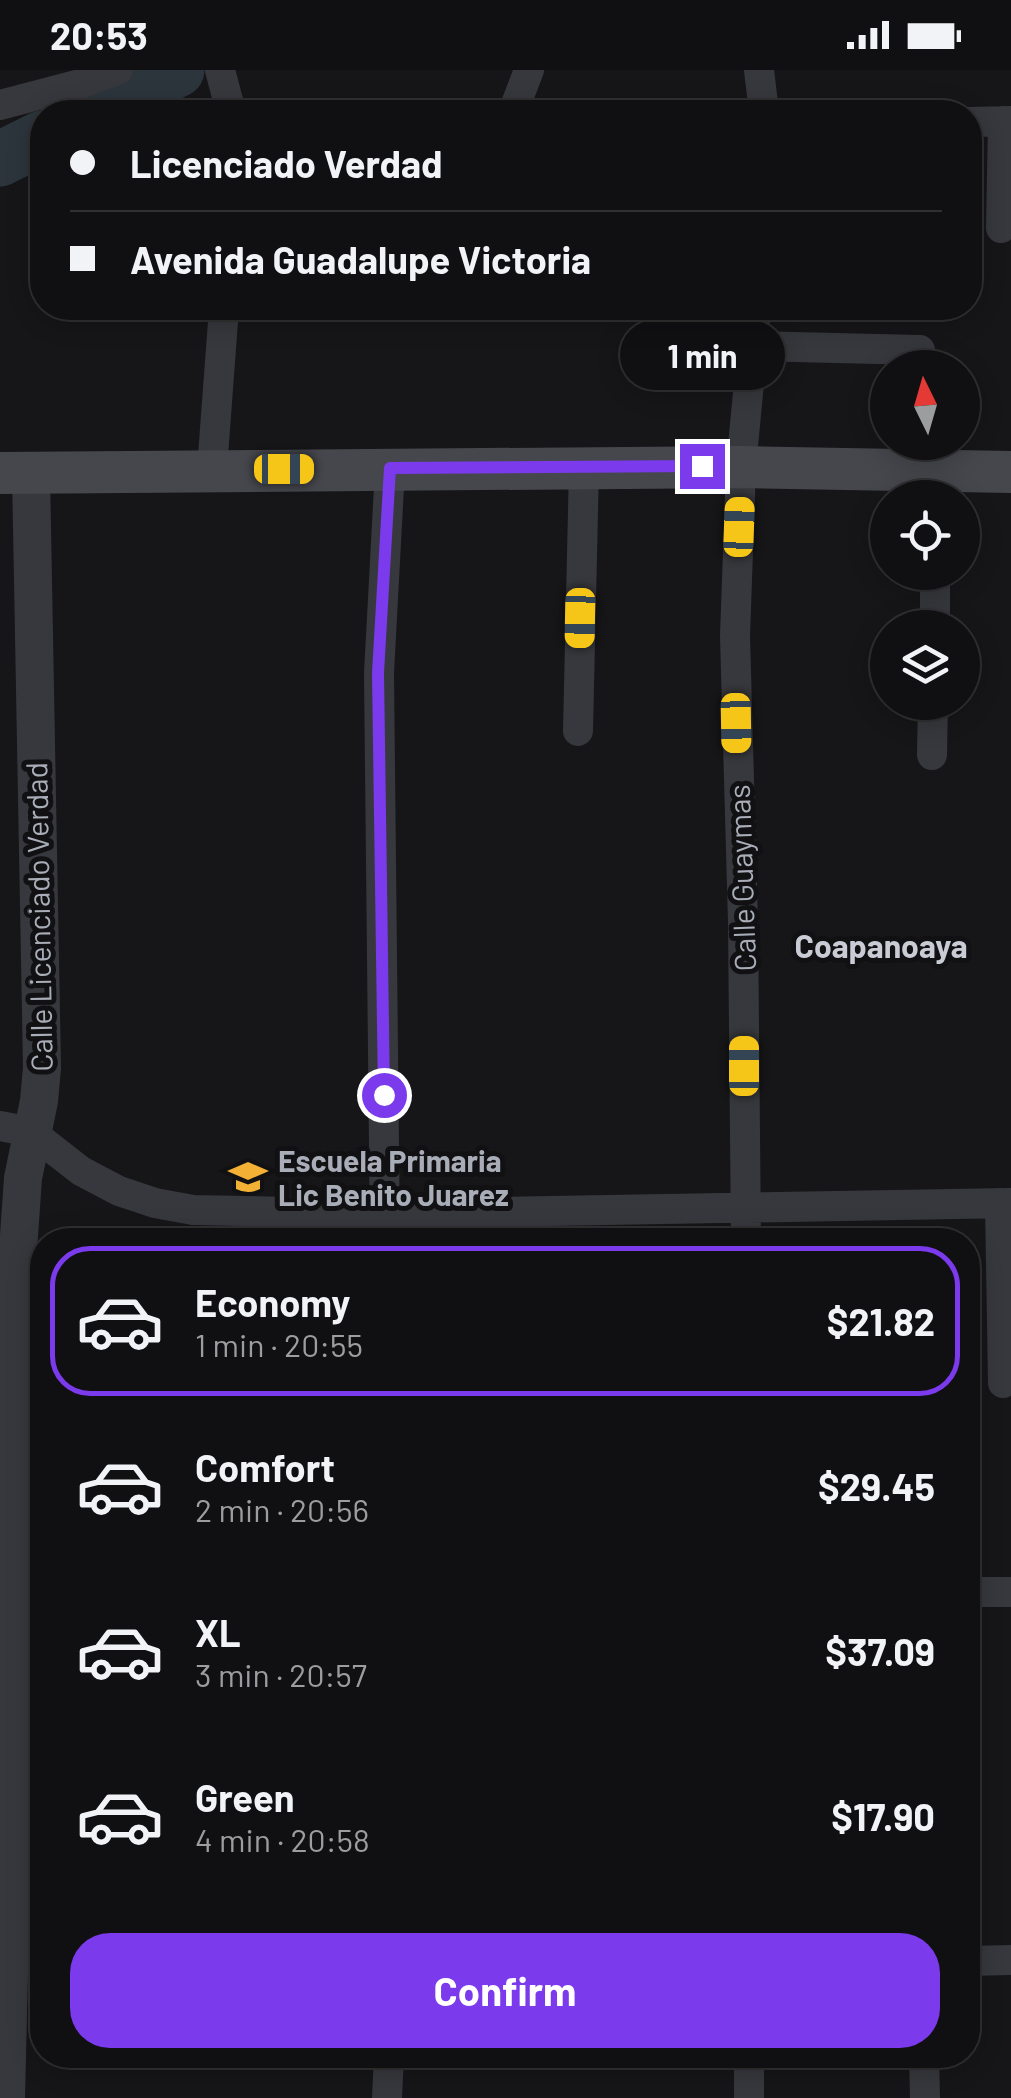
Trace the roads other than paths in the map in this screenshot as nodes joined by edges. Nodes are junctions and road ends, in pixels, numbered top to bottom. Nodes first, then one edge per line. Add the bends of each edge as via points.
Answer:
1 (118, 70) edge
2 (529, 70) edge
3 (759, 70) edge
4 (518, 100) edge
5 (763, 100) edge
6 (0, 105) edge
7 (1007, 121) edge
8 (982, 122) edge
9 (1002, 228) dead end
10 (223, 320) edge
11 (755, 320) edge
12 (753, 346) junction
13 (920, 350) dead end
14 (741, 466) junction
15 (584, 467) junction
16 (390, 468) junction
17 (212, 469) junction
18 (1011, 472) edge
19 (15, 473) edge
20 (893, 480) edge
21 (962, 480) edge
22 (933, 720) edge
23 (578, 730) dead end
24 (932, 754) dead end
25 (15, 1129) edge
26 (1006, 1203) edge
27 (746, 1209) junction
28 (385, 1227) edge
29 (746, 1228) edge
30 (1004, 1384) dead end
31 (6, 1392) edge
32 (980, 1592) edge
33 (1011, 1592) edge
34 (20, 1602) edge
35 (26, 1959) edge
36 (1011, 1960) edge
37 (980, 1961) edge
38 (389, 2068) edge
39 (749, 2068) edge
40 (925, 2068) edge
41 (4, 2081) edge
42 (388, 2098) edge
43 (749, 2098) edge
44 (926, 2098) edge

1 - 6 street
2 - 4 street
3 - 5 street
7 - 8 street
7 - 9 street
10 - 17 street
11 - 12 street, Calle Guaymas
12 - 13 street
12 - 14 street, Calle Guaymas
14 - 15 main road
14 - 20 main road
14 - 27 street, Calle Guaymas via 735,636
15 - 16 main road
15 - 23 street
16 - 17 main road
16 - 28 street via 378,673
17 - 19 main road
18 - 21 main road
19 - 25 street, Calle Licenciado Verdad via 42,1068 39,1101
22 - 24 street
25 - 28 street via 80,1171 155,1203
25 - 31 street, Calle Licenciado Verdad via 22,1197
26 - 27 street
26 - 30 street
27 - 28 street
27 - 29 street, Calle Guaymas
31 - 34 street, Calle Licenciado Verdad
32 - 33 street
34 - 35 street, Calle Licenciado Verdad
35 - 41 street, Calle Licenciado Verdad
36 - 37 street
38 - 42 street
39 - 43 street
40 - 44 street

